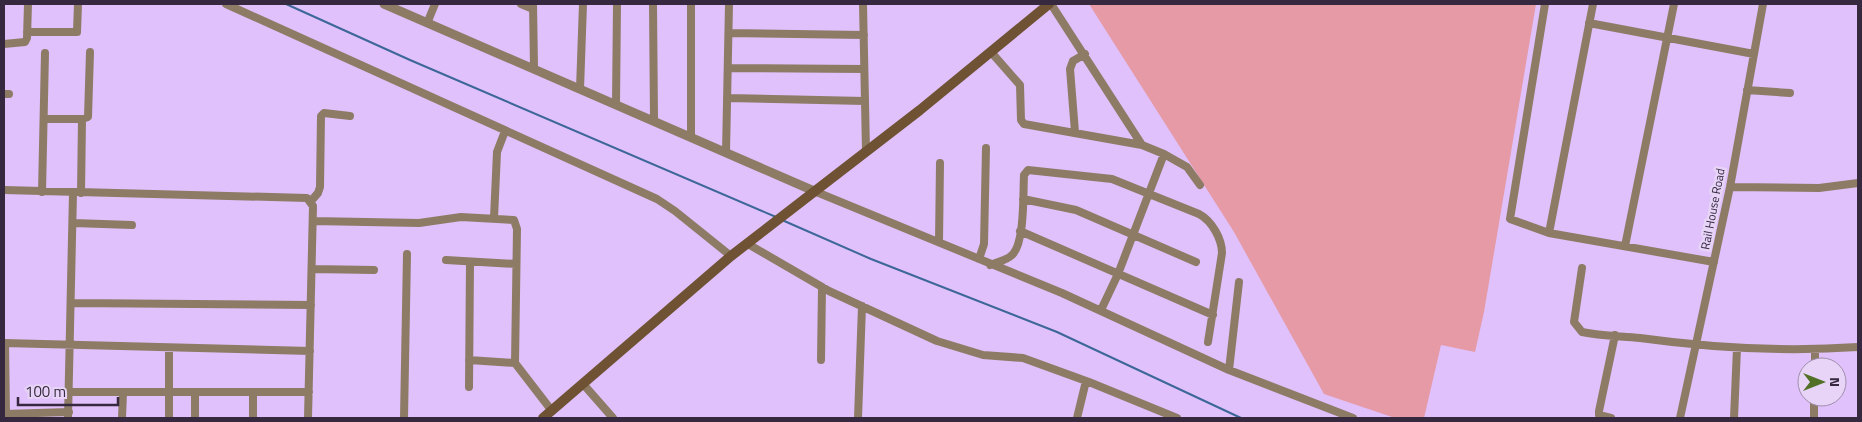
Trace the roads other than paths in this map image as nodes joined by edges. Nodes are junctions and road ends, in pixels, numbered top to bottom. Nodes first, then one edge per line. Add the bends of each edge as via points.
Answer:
1 (28, 4) edge
2 (78, 4) edge
3 (226, 4) edge
4 (384, 4) edge
5 (435, 4) edge
6 (521, 4) edge
7 (583, 4) edge
8 (617, 4) edge
9 (653, 4) edge
10 (691, 4) edge
11 (729, 4) edge
12 (863, 4) edge
13 (1050, 4) edge
14 (1545, 4) edge
15 (1593, 4) edge
16 (1674, 4) edge
17 (1763, 4) edge
18 (533, 6) edge
19 (428, 21) junction
20 (1589, 23) junction
21 (27, 32) junction
22 (729, 33) junction
23 (864, 35) junction
24 (1667, 38) junction
25 (4, 44) edge
26 (90, 52) dead end
27 (991, 52) junction
28 (45, 54) dead end
29 (1085, 54) junction
30 (1754, 54) junction
31 (534, 68) junction
32 (728, 68) junction
33 (864, 69) junction
34 (580, 89) junction
35 (1748, 90) junction
36 (1790, 93) dead end
37 (728, 98) junction
38 (865, 101) junction
39 (616, 103) junction
40 (350, 116) dead end
41 (44, 119) junction
42 (82, 119) junction
43 (654, 119) junction
44 (505, 131) junction
45 (1075, 132) junction
46 (691, 137) junction
47 (1142, 145) junction
48 (986, 148) dead end
49 (866, 151) junction
50 (726, 152) junction
51 (1164, 154) junction
52 (940, 163) dead end
53 (1858, 183) edge
54 (1200, 185) dead end
55 (1730, 187) junction
56 (4, 190) edge
57 (42, 192) junction
58 (77, 193) junction
59 (810, 194) junction
60 (1148, 194) junction
61 (1023, 199) junction
62 (311, 201) junction
63 (494, 218) junction
64 (313, 221) junction
65 (73, 223) junction
66 (132, 225) dead end
67 (1020, 231) junction
68 (1549, 233) junction
69 (1132, 234) junction
70 (752, 241) junction
71 (938, 242) junction
72 (1625, 246) junction
73 (407, 254) dead end
74 (731, 256) junction
75 (979, 259) junction
76 (446, 260) dead end
77 (470, 262) junction
78 (1196, 262) dead end
79 (1714, 262) junction
80 (516, 264) junction
81 (990, 264) junction
82 (1582, 268) dead end
83 (312, 269) junction
84 (374, 270) dead end
85 (1118, 274) junction
86 (1240, 282) dead end
87 (822, 287) junction
88 (71, 303) junction
89 (311, 305) junction
90 (862, 306) junction
91 (1101, 310) junction
92 (1213, 315) junction
93 (1615, 335) junction
94 (1208, 342) dead end
95 (4, 343) edge
96 (70, 346) junction
97 (1697, 346) junction
98 (1858, 347) edge
99 (169, 348) junction
100 (1737, 348) junction
101 (1815, 350) junction
102 (310, 351) junction
103 (1815, 357) edge
104 (470, 360) junction
105 (821, 360) dead end
106 (515, 363) junction
107 (1229, 370) junction
108 (5, 377) edge
109 (1086, 381) junction
110 (584, 384) junction
111 (469, 387) dead end
112 (69, 392) junction
113 (122, 392) junction
114 (169, 392) junction
115 (253, 392) junction
116 (309, 392) junction
117 (195, 393) junction
118 (552, 410) junction
119 (9, 415) edge
120 (68, 415) edge
121 (1173, 417) edge
122 (122, 418) edge
123 (169, 418) edge
124 (195, 418) edge
125 (253, 418) edge
126 (308, 418) edge
127 (404, 418) edge
128 (543, 418) edge
129 (613, 418) edge
130 (858, 418) edge
131 (1077, 418) edge
132 (1353, 418) edge
133 (1611, 418) edge
134 (1680, 418) edge
135 (1734, 418) edge

1 - 21 street
2 - 21 street via 77,32
3 - 44 street
4 - 19 street
5 - 19 street
6 - 18 street
7 - 34 street
8 - 39 street
9 - 43 street
10 - 46 street
11 - 22 street
12 - 23 street
13 - 27 main road
13 - 29 street
14 - 68 street via 1509,215 1513,221
15 - 20 street
16 - 24 street
17 - 30 street, Rail House Road
18 - 31 street
19 - 31 street
20 - 24 street
20 - 68 street
21 - 25 street via 24,42
22 - 23 street
22 - 32 street
23 - 33 street
24 - 30 street
24 - 72 street
26 - 42 street via 89,114
27 - 45 street via 1020,86 1022,122
27 - 49 main road
28 - 41 street
29 - 45 street via 1073,61 1070,70
29 - 47 street
30 - 35 street, Rail House Road
31 - 34 street
32 - 33 street
32 - 37 street
33 - 38 street
34 - 39 street
35 - 36 street
35 - 55 street, Rail House Road
37 - 38 street
37 - 50 street
38 - 49 street
39 - 43 street
40 - 62 street via 324,113 321,116 320,186
41 - 42 street
41 - 57 street
42 - 58 street
43 - 46 street
44 - 63 street via 497,152
44 - 74 street via 657,199
45 - 47 street
46 - 50 street
47 - 51 street
48 - 75 street via 984,244
49 - 59 main road
50 - 59 street
51 - 54 street via 1187,167
51 - 60 street
52 - 71 street
53 - 55 street via 1819,188
55 - 79 street, Rail House Road
56 - 57 street
57 - 58 street
58 - 62 street via 302,198
58 - 65 street
59 - 70 main road
59 - 71 street
60 - 61 street via 1112,179 1030,170 1024,175
60 - 69 street
60 - 92 street via 1205,217 1221,243
61 - 67 street
61 - 69 street via 1076,210
62 - 64 street
63 - 64 street via 461,217 419,223
63 - 80 street via 510,218 517,224
64 - 83 street
65 - 66 street
65 - 88 street
67 - 81 street via 1013,254
67 - 85 street
68 - 72 street
69 - 78 street
69 - 85 street
70 - 74 main road
70 - 87 street
71 - 75 street
72 - 79 street
73 - 127 street
74 - 110 main road
75 - 81 street
76 - 77 street
77 - 80 street
77 - 104 street
79 - 97 street, Rail House Road
80 - 106 street
81 - 91 street
82 - 93 street via 1574,322 1582,332
83 - 84 street
83 - 89 street
85 - 91 street
85 - 92 street
86 - 107 street
87 - 90 street
87 - 105 street
88 - 89 street
88 - 96 street
89 - 102 street
90 - 109 street via 937,341 983,355 1023,358
90 - 130 street
91 - 107 street
92 - 94 street
93 - 97 street
93 - 133 street via 1599,411 1599,415
95 - 96 street
95 - 108 street
96 - 99 street
96 - 112 street
97 - 100 street
97 - 134 street, Rail House Road
98 - 101 street
99 - 102 street
99 - 114 street
100 - 101 street
100 - 135 street
101 - 103 street
102 - 116 street
104 - 106 street
104 - 111 street
106 - 118 street
107 - 132 street
108 - 119 street
109 - 121 street
109 - 131 street
110 - 118 main road
110 - 129 street
112 - 113 street
112 - 120 street
113 - 114 street
113 - 122 street
114 - 117 street
114 - 123 street
115 - 116 street
115 - 117 street
115 - 125 street
116 - 126 street
117 - 124 street
118 - 128 main road
119 - 120 street

